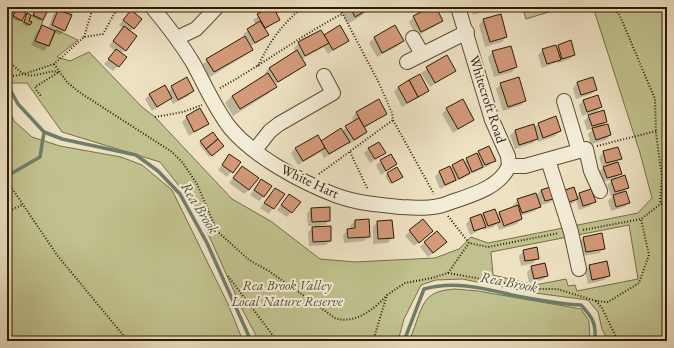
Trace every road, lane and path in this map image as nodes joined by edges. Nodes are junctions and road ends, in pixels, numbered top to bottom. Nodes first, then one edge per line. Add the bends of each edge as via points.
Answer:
1 (93, 7) edge
2 (118, 7) edge
3 (152, 7) edge
4 (218, 7) edge
5 (303, 7) edge
6 (339, 7) edge
7 (458, 7) edge
8 (613, 7) edge
9 (342, 14) junction
10 (467, 32) junction
11 (84, 37) junction
12 (177, 38) junction
13 (413, 38) dead end
14 (422, 54) junction
15 (7, 59) edge
16 (407, 62) dead end
17 (54, 64) junction
18 (258, 67) junction
19 (59, 72) junction
20 (24, 74) junction
21 (324, 76) dead end
22 (7, 77) edge
23 (41, 96) dead end
24 (211, 97) junction
25 (564, 101) dead end
26 (155, 118) dead end
27 (393, 120) junction
28 (656, 131) junction
29 (255, 150) junction
30 (583, 150) junction
31 (350, 152) junction
32 (548, 160) junction
33 (509, 166) junction
34 (667, 176) edge
35 (662, 180) junction
36 (7, 181) edge
37 (307, 183) junction
38 (600, 191) dead end
39 (667, 199) edge
40 (660, 203) junction
41 (22, 205) junction
42 (375, 205) junction
43 (440, 206) junction
44 (667, 206) edge
45 (7, 212) edge
46 (641, 219) junction
47 (571, 232) junction
48 (469, 243) junction
49 (578, 269) dead end
50 (448, 272) junction
51 (228, 276) dead end
52 (387, 295) junction
53 (596, 300) junction
54 (128, 341) edge
55 (277, 341) edge
56 (373, 341) edge
57 (618, 341) edge

1 - 11 path
2 - 11 path via 103,34
3 - 12 street, White Hart
4 - 12 street via 196,29
5 - 18 path via 283,25
6 - 9 path
7 - 10 street, Whitecroft Road
8 - 28 path via 620,16 655,99
9 - 18 path via 309,32
9 - 27 path via 379,83
10 - 14 street
10 - 33 street, Whitecroft Road via 492,120 508,156
11 - 17 path
12 - 24 street, White Hart
13 - 14 street
14 - 16 street
15 - 20 path
17 - 19 path
17 - 20 path
18 - 24 path
19 - 20 path via 54,70 30,76
19 - 23 path via 36,87
19 - 52 path via 79,92 172,152 197,184 217,231 249,260 269,271 335,318 342,320 366,314
20 - 22 path
21 - 29 street via 333,93 279,124
24 - 26 path via 183,112
24 - 29 street, White Hart via 231,129
25 - 30 street
27 - 31 path
27 - 43 path
28 - 30 path
28 - 35 path
29 - 37 street, White Hart
30 - 32 street
30 - 38 street
31 - 37 path
31 - 42 path
32 - 33 street via 525,166
32 - 47 street
33 - 43 street, White Hart via 503,177 492,184 476,193
34 - 35 path
35 - 40 path
36 - 41 path
37 - 42 street, White Hart via 336,195
39 - 40 path
40 - 44 path
40 - 46 path
41 - 45 path
41 - 54 path via 58,255
42 - 43 street, White Hart via 417,208
43 - 48 path
46 - 47 path
46 - 53 path via 649,256 639,283 608,302
47 - 48 path via 488,247
47 - 49 street
48 - 50 path
50 - 52 path via 405,283
50 - 53 path via 536,289 557,289
51 - 55 path
52 - 56 path
53 - 57 path

